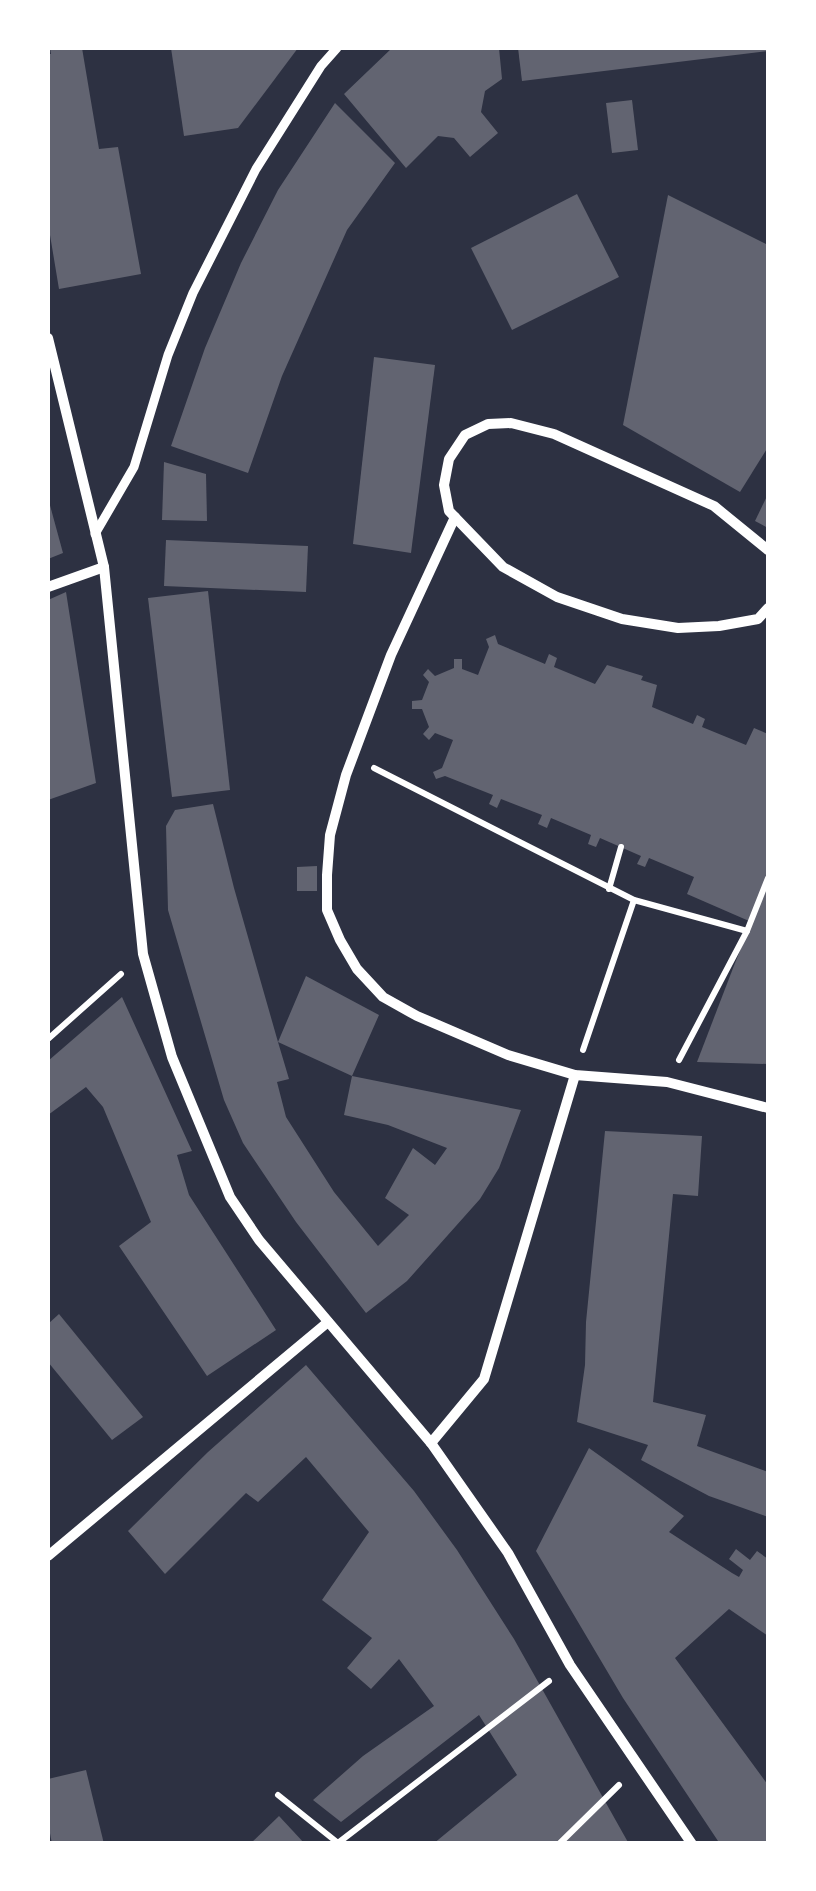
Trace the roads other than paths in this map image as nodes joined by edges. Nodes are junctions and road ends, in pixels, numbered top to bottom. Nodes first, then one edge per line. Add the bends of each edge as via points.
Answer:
1 (337, 48) edge
2 (48, 338) edge
3 (455, 517) junction
4 (94, 535) junction
5 (768, 550) edge
6 (104, 567) junction
7 (48, 588) edge
8 (768, 608) edge
9 (575, 1075) junction
10 (768, 1108) edge
11 (328, 1322) junction
12 (431, 1444) junction
13 (48, 1556) edge
14 (692, 1844) edge

1 - 4 street via 256,170 193,293 134,467
2 - 4 street
3 - 5 street via 444,486 448,458 465,435 512,423 554,434 714,506
3 - 8 street via 503,567 557,598 622,620 719,626 758,619
3 - 9 street via 352,756 330,835 327,910 357,969 383,997 508,1055
4 - 6 street
6 - 7 street
6 - 11 street via 143,954 172,1057 230,1197
9 - 10 street via 667,1082
9 - 12 street via 484,1379
11 - 12 street
11 - 13 street
12 - 14 street

